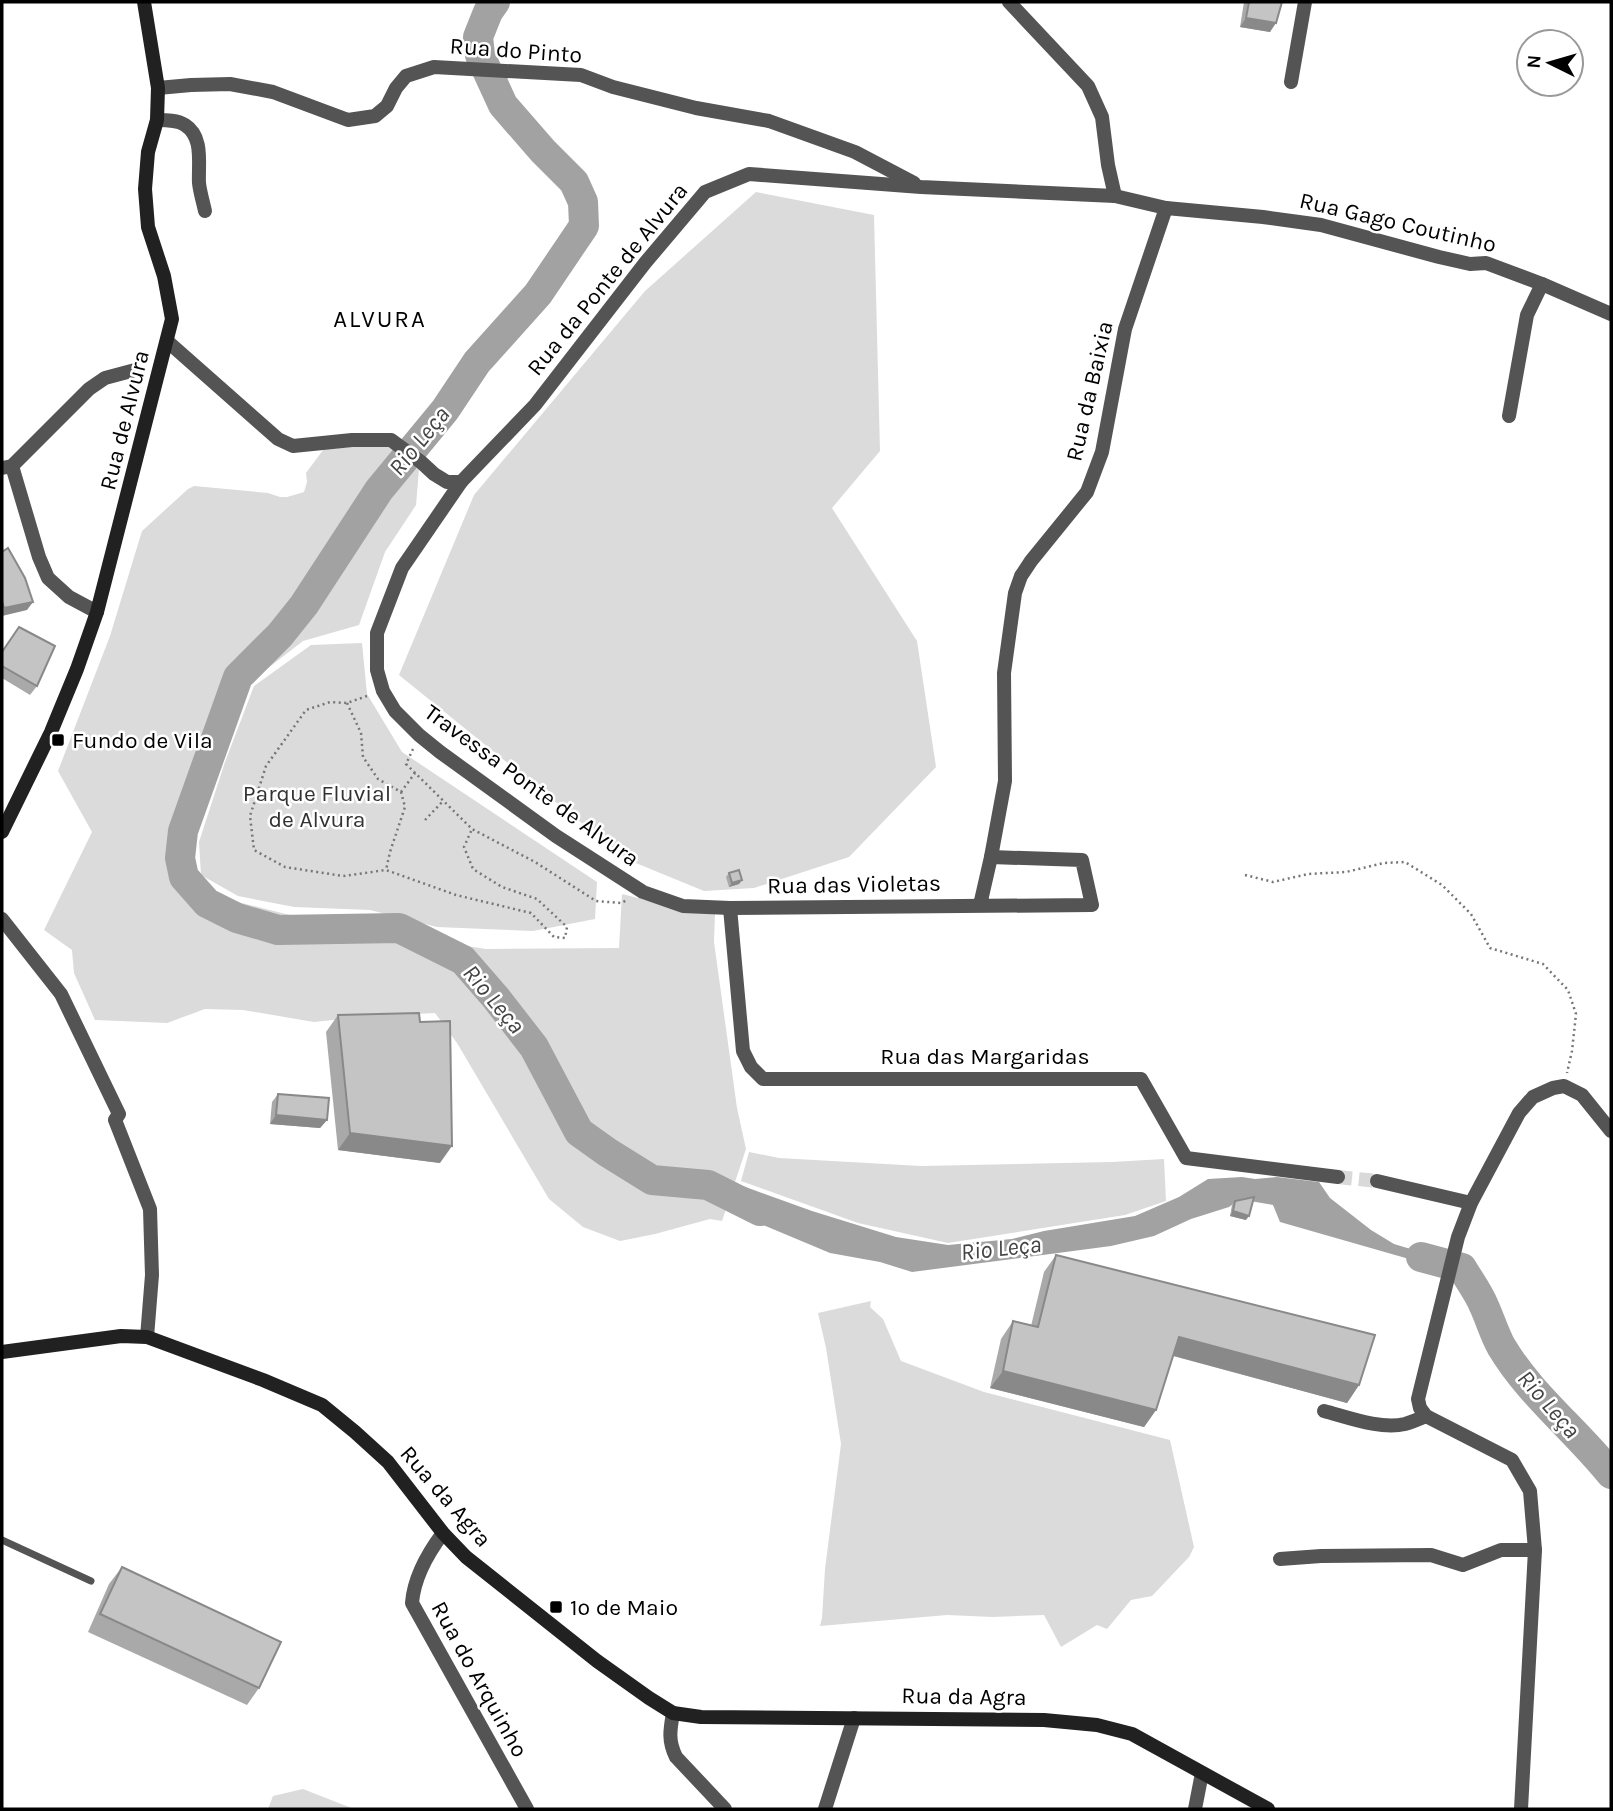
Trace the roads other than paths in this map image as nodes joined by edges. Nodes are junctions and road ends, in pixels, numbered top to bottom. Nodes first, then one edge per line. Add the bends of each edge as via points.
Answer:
1 (144, 2) edge
2 (1009, 2) edge
3 (1305, 2) edge
4 (1291, 82) dead end
5 (158, 88) junction
6 (157, 120) junction
7 (921, 187) junction
8 (1115, 196) junction
9 (1166, 208) junction
10 (205, 211) dead end
11 (1542, 284) junction
12 (1611, 313) edge
13 (167, 341) junction
14 (135, 370) dead end
15 (1509, 416) dead end
16 (7, 467) edge
17 (461, 482) junction
18 (97, 612) junction
19 (2, 831) edge
20 (991, 858) junction
21 (980, 905) junction
22 (730, 908) junction
23 (2, 919) edge
24 (1611, 1131) edge
25 (1338, 1177) tunnel mouth
26 (1377, 1181) tunnel mouth
27 (1471, 1203) junction
28 (146, 1337) junction
29 (2, 1352) edge
30 (1324, 1411) dead end
31 (1426, 1416) junction
32 (443, 1533) junction
33 (2, 1540) edge
34 (1535, 1550) junction
35 (1280, 1559) dead end
36 (91, 1581) dead end
37 (673, 1713) junction
38 (854, 1718) junction
39 (1202, 1773) junction
40 (527, 1809) edge
41 (725, 1809) edge
42 (825, 1809) edge
43 (1195, 1809) edge
44 (1268, 1809) edge
45 (1521, 1809) edge

1 - 5 main road, Rua de Alvura
2 - 8 street via 1087,86 1102,117
3 - 4 street
5 - 6 main road, Rua de Alvura
5 - 7 street, Rua do Pinto via 230,84 273,92 348,120 375,116 406,76 434,67 581,75 696,108 769,121 855,152
6 - 10 street via 186,125 194,135
6 - 13 main road, Rua de Alvura via 145,189 148,227 172,319
7 - 8 street, Rua da Ponte de Alvura
7 - 17 street, Rua da Ponte de Alvura via 749,174 705,192 535,405
8 - 9 street, Rua da Ponte de Alvura
9 - 11 street, Rua Gago Coutinho via 1321,225 1469,264 1486,263
9 - 20 street, Rua da Baixia via 1125,329 1095,472 1087,492 1021,576 1015,593 1004,673 1005,781
11 - 12 street, Rua Gago Coutinho
11 - 15 street via 1527,315
13 - 17 street via 278,439 293,446 391,440 447,482
13 - 18 main road, Rua de Alvura
14 - 16 street via 105,378 89,389
16 - 18 street via 48,578 69,597
17 - 22 street, Travessa Ponte de Alvura via 402,568 377,633 377,670 395,711 440,752 643,892 683,906
18 - 19 main road, Rua de Alvura via 51,732
20 - 21 street, Rua da Baixia
20 - 21 street, Rua das Violetas via 1082,860 1092,905
21 - 22 street, Rua das Violetas
22 - 25 street, Rua das Margaridas via 743,1051 763,1079 1141,1079 1186,1158
23 - 28 street via 61,994 119,1114 115,1121 150,1209 152,1275
24 - 27 street via 1582,1095 1564,1086 1533,1097
26 - 27 street
27 - 31 street via 1448,1272 1418,1399
28 - 29 main road, Rua da Agra via 121,1336
28 - 32 main road, Rua da Agra via 322,1405 388,1462
30 - 31 street via 1388,1425 1404,1425
31 - 34 street via 1512,1460 1530,1491
32 - 37 main road, Rua da Agra via 466,1557 597,1661
32 - 40 street, Rua do Arquinho via 418,1575 412,1603
33 - 36 lane
34 - 35 street via 1501,1550 1463,1565 1431,1555
34 - 45 street
37 - 38 main road, Rua da Agra
37 - 41 street via 669,1735 676,1757
38 - 39 main road, Rua da Agra via 1097,1725 1132,1734
38 - 42 street
39 - 43 street
39 - 44 main road, Rua da Agra

